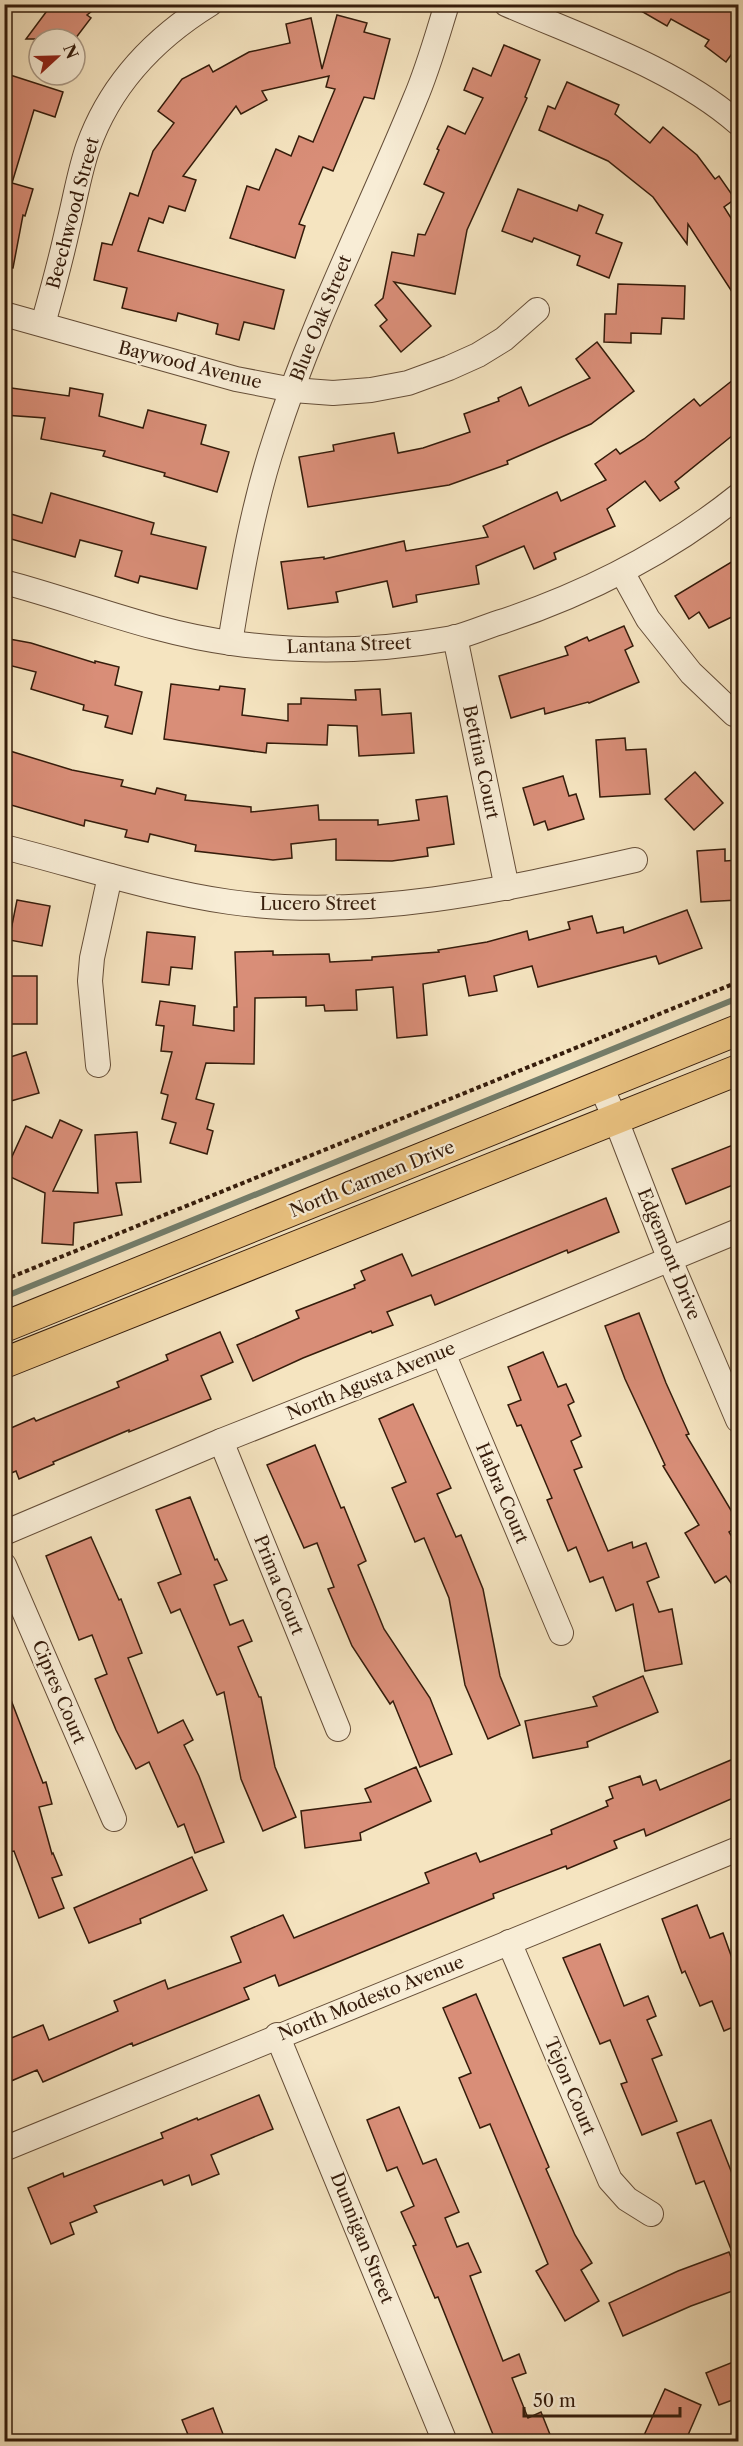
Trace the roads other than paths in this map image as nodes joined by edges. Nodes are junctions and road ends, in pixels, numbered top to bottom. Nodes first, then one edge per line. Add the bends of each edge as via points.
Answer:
1 (210, 4) edge
2 (447, 4) edge
3 (506, 4) edge
4 (738, 123) edge
5 (537, 310) dead end
6 (4, 314) edge
7 (44, 324) junction
8 (293, 390) junction
9 (738, 496) edge
10 (622, 572) junction
11 (4, 582) edge
12 (455, 637) junction
13 (230, 643) junction
14 (737, 714) edge
15 (4, 847) edge
16 (635, 860) dead end
17 (110, 876) junction
18 (507, 888) junction
19 (738, 1030) edge
20 (98, 1065) dead end
21 (738, 1070) edge
22 (601, 1087) junction
23 (616, 1120) junction
24 (738, 1231) edge
25 (670, 1260) junction
26 (4, 1327) edge
27 (442, 1353) junction
28 (4, 1363) edge
29 (738, 1420) edge
30 (221, 1441) junction
31 (4, 1533) edge
32 (4, 1565) edge
33 (561, 1633) dead end
34 (338, 1730) dead end
35 (114, 1819) dead end
36 (738, 1849) edge
37 (509, 1942) junction
38 (278, 2035) junction
39 (4, 2149) edge
40 (651, 2214) dead end
41 (446, 2442) edge

1 - 7 street, Beechwood Street via 147,53 128,74 99,121 80,174
2 - 8 street, Blue Oak Street via 416,97 341,267
3 - 4 street via 669,75 696,90
5 - 8 street, Baywood Avenue via 477,356 408,383 333,393
6 - 7 street, Baywood Avenue
7 - 8 street, Baywood Avenue via 236,379
8 - 13 street, Blue Oak Street via 263,476
9 - 10 street, Lantana Street
10 - 12 street, Lantana Street via 544,608
10 - 14 street via 648,619 684,664
11 - 13 street, Lantana Street via 156,627
12 - 13 street, Lantana Street via 386,647 284,648
12 - 18 street, Bettina Court
15 - 17 street, Lucero Street
16 - 18 street, Lucero Street
17 - 18 street, Lucero Street via 230,902 325,908
17 - 20 street via 90,981
19 - 22 main road, North Carmen Drive
21 - 23 main road, North Carmen Drive
22 - 23 street, Edgemont Drive
22 - 26 main road, North Carmen Drive
23 - 25 street, Edgemont Drive
23 - 28 main road, North Carmen Drive
24 - 25 street, North Agusta Avenue
25 - 27 street, North Agusta Avenue
25 - 29 street, Edgemont Drive
27 - 30 street, North Agusta Avenue
27 - 33 street, Habra Court
30 - 31 street, North Agusta Avenue
30 - 34 street, Prima Court
32 - 35 street, Cipres Court
36 - 37 street, North Modesto Avenue
37 - 38 street, North Modesto Avenue
37 - 40 street, Tejon Court via 610,2180 627,2199
38 - 39 street, North Modesto Avenue
38 - 41 street, Dunnigan Street

